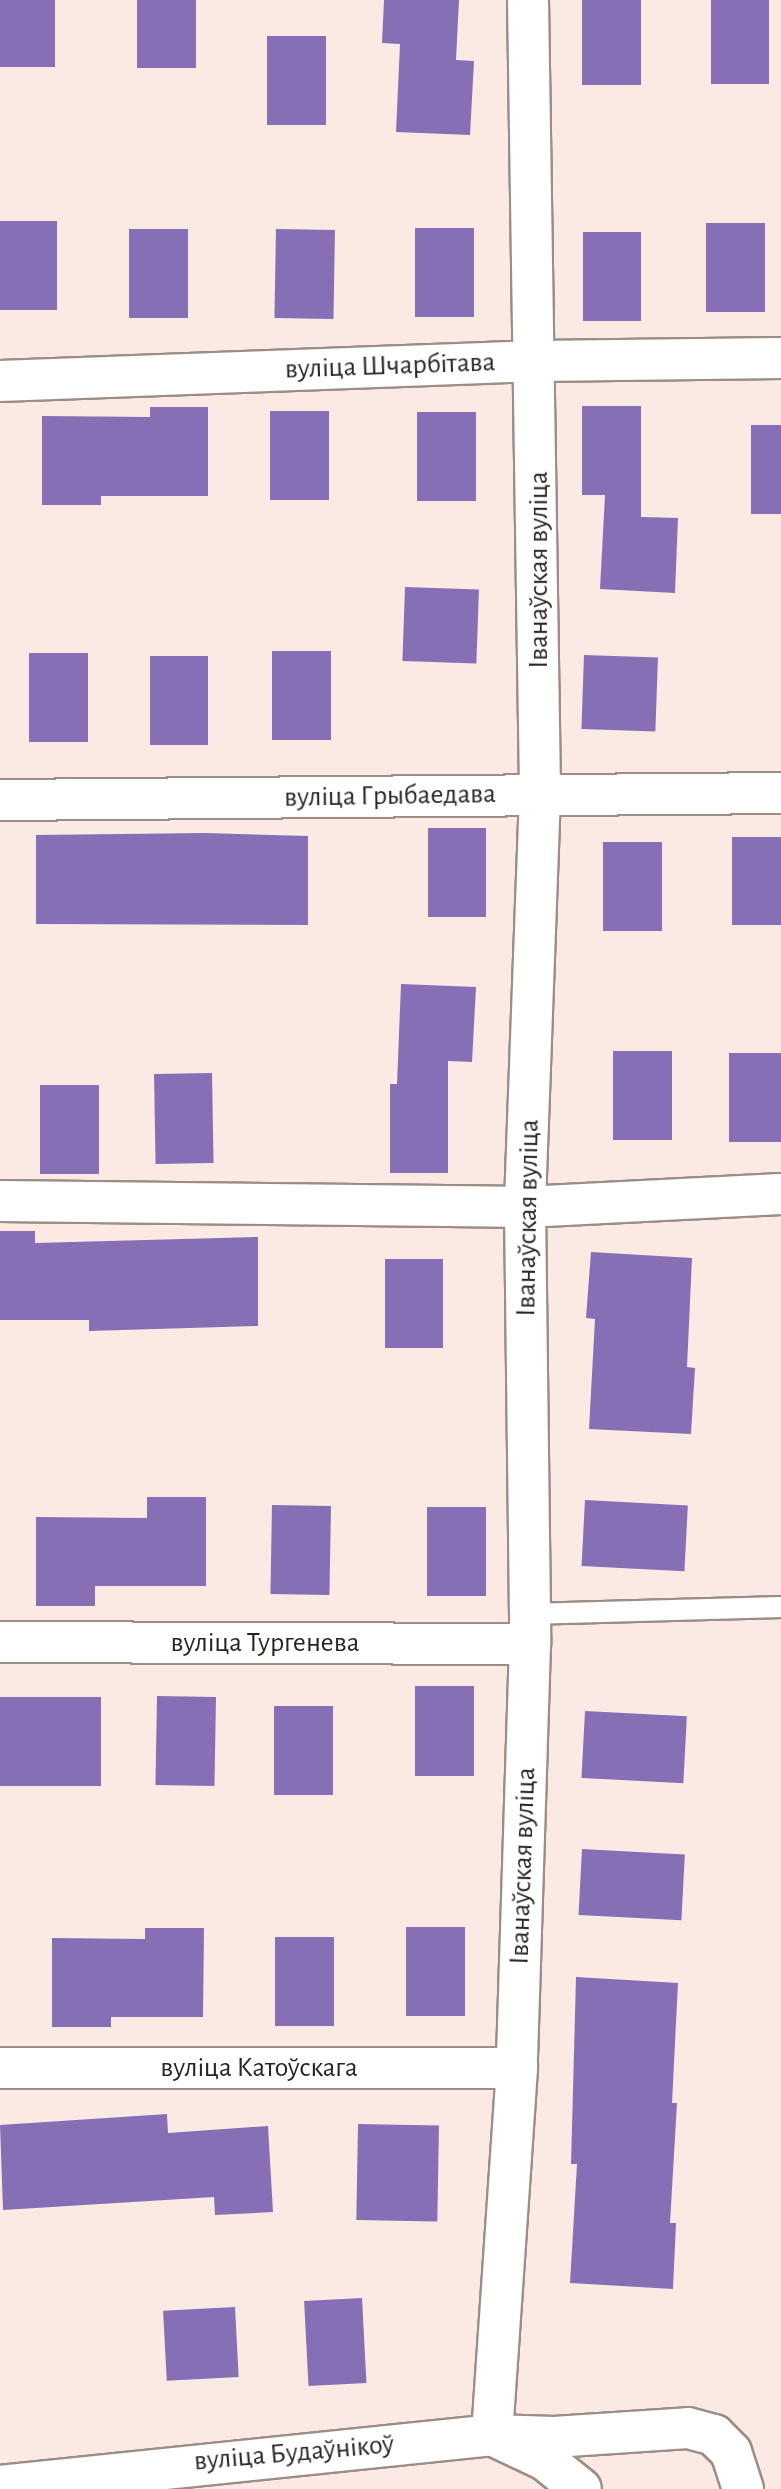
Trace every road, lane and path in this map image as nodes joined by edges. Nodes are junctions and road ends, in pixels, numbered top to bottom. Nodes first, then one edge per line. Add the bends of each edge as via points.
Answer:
1 (528, 0) edge
2 (781, 358) edge
3 (537, 361) junction
4 (0, 381) edge
5 (781, 793) edge
6 (540, 794) junction
7 (0, 800) edge
8 (781, 1194) edge
9 (0, 1201) edge
10 (525, 1207) junction
11 (781, 1607) edge
12 (530, 1629) junction
13 (0, 1642) edge
14 (0, 2068) edge
15 (517, 2068) junction
16 (492, 2435) junction
17 (194, 2476) edge
18 (0, 2486) edge
19 (581, 2489) edge
20 (743, 2489) edge

1 - 3 street, Іванаўская вуліца
2 - 3 street, вуліца Шчарбітава
3 - 4 street, вуліца Шчарбітава
3 - 6 street, Іванаўская вуліца
5 - 6 street, вуліца Грыбаедава
6 - 7 street, вуліца Грыбаедава
6 - 10 street, Іванаўская вуліца
8 - 10 street
9 - 10 street
10 - 12 street, Іванаўская вуліца
11 - 12 lane
12 - 13 street, вуліца Тургенева
12 - 15 street, Іванаўская вуліца
14 - 15 street, вуліца Катоўскага
15 - 16 street, Іванаўская вуліца
16 - 17 street, вуліца Будаўнікоў
16 - 19 street via 545,2460
16 - 20 street via 554,2437 688,2428 714,2435 731,2452
17 - 18 street, вуліца Будаўнікоў

